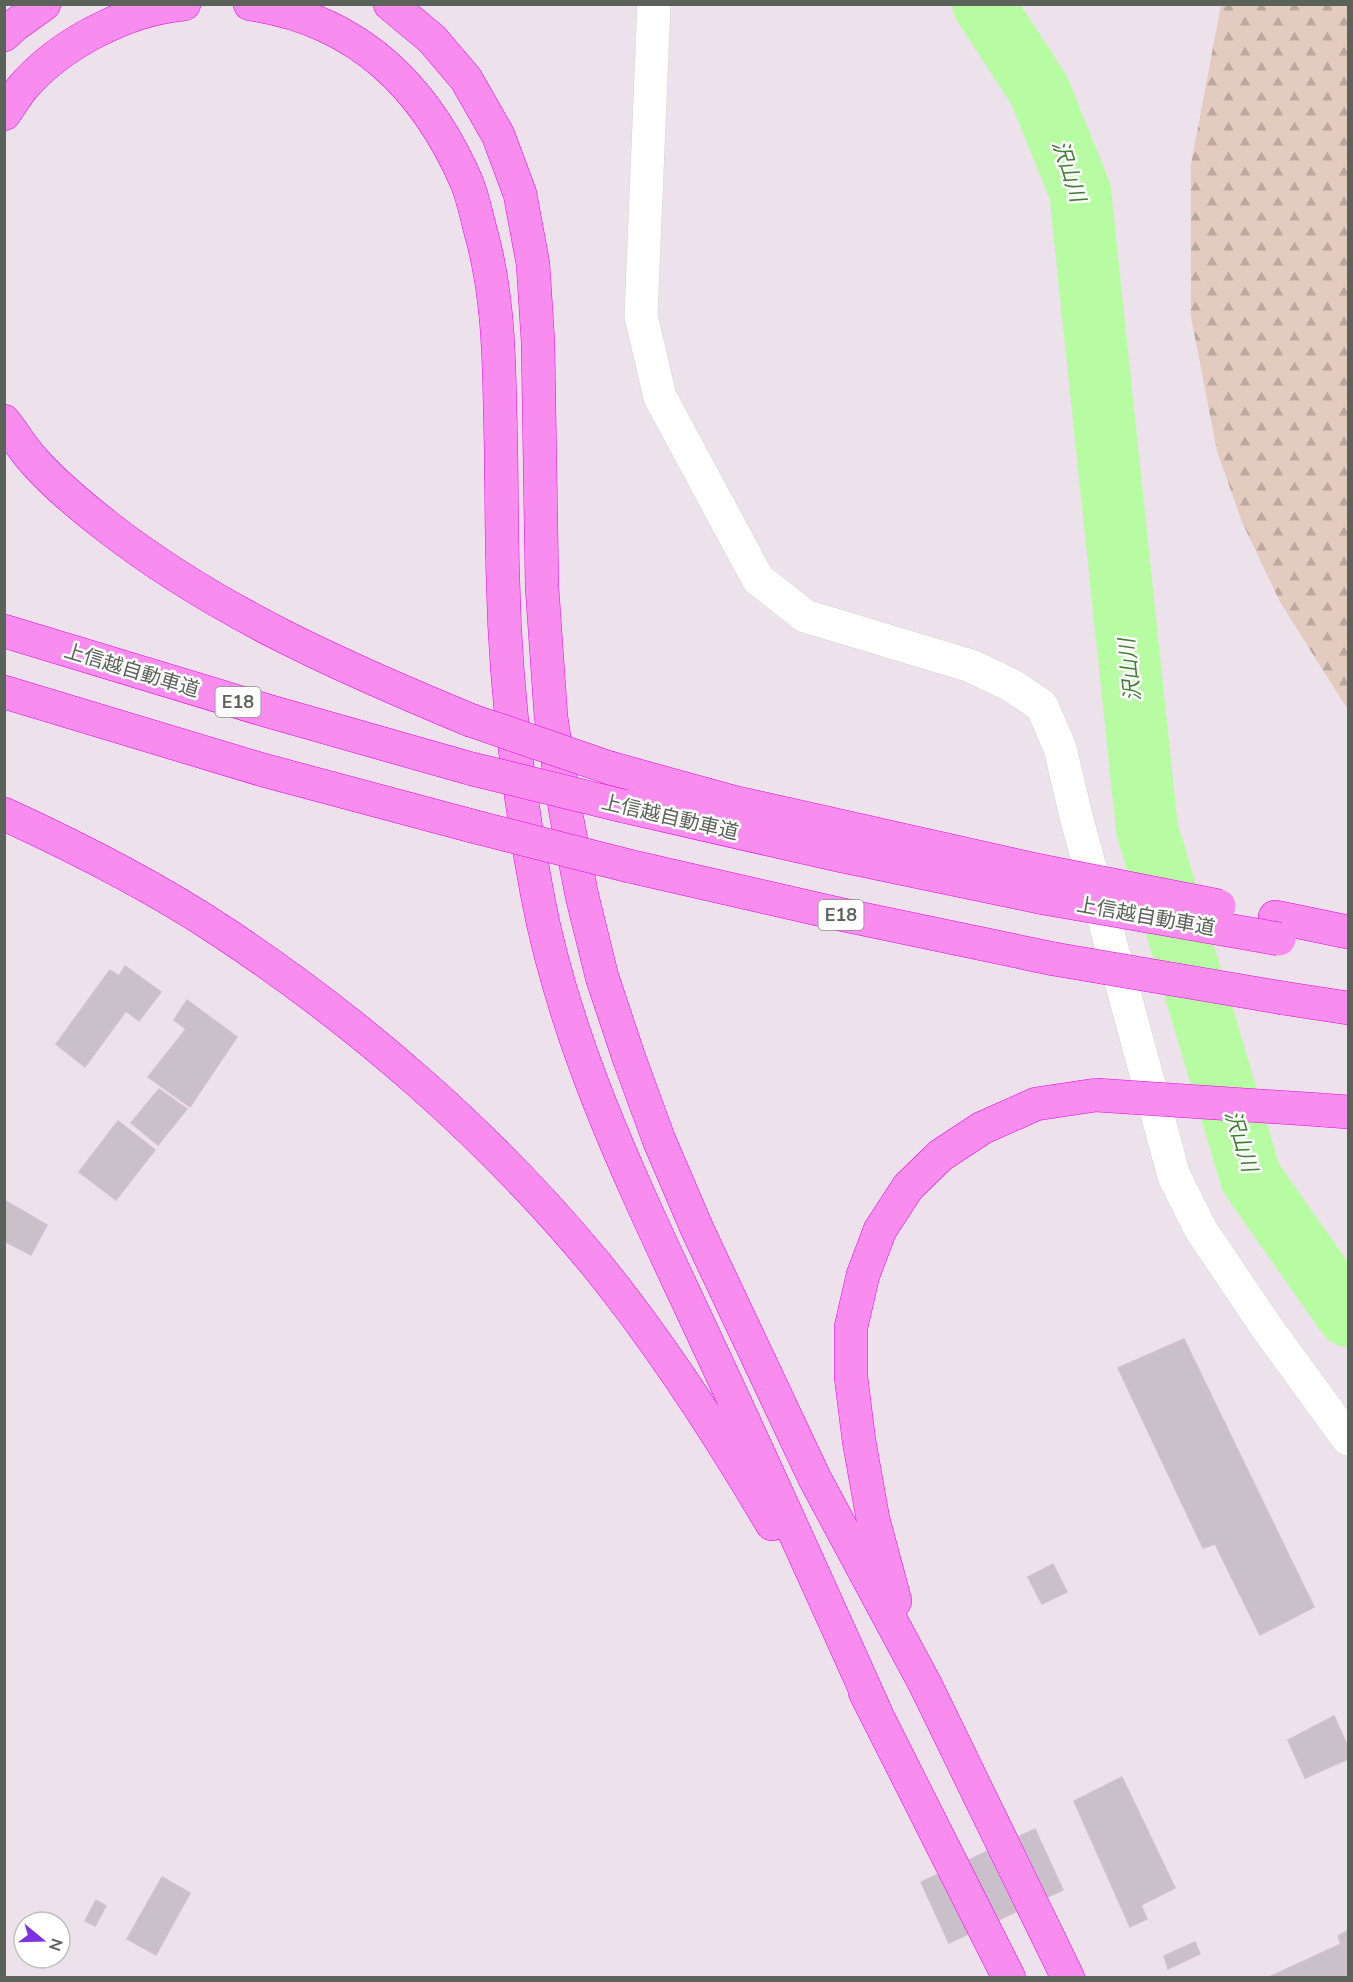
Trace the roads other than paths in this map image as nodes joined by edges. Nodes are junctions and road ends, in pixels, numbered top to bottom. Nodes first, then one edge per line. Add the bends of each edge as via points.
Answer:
1 (44, 4) edge
2 (184, 4) edge
3 (250, 4) edge
4 (390, 4) edge
5 (654, 4) edge
6 (4, 35) edge
7 (4, 114) edge
8 (4, 421) edge
9 (4, 631) edge
10 (4, 692) edge
11 (4, 814) edge
12 (1042, 884) junction
13 (1277, 928) junction
14 (1348, 932) edge
15 (1348, 950) edge
16 (1348, 1008) edge
17 (1335, 1111) edge
18 (1348, 1439) edge
19 (925, 1684) junction
20 (875, 1711) junction
21 (1009, 1977) edge
22 (1068, 1977) edge

1 - 6 highway
2 - 7 highway via 112,24 63,51 23,87
3 - 20 highway via 279,9 329,27 373,54 411,88 440,129 469,187 490,263 499,339 503,586 519,795 538,899 561,991 589,1077 623,1161
4 - 19 highway via 432,39 466,79 498,135 520,194 532,264 538,342 542,587 550,717 582,896 602,977 659,1140 698,1231 815,1479
5 - 18 street via 641,316 660,397 758,579 805,616 971,666 1011,685 1042,706 1060,748 1174,1176 1202,1230
8 - 12 highway, bridge via 34,462 141,553 294,642 381,683 470,720 610,768
9 - 12 highway, 上信越自動車道 / E18, bridge via 472,769 623,806 842,856
10 - 16 highway, E18, bridge via 263,770 629,866 839,915 1054,958
11 - 20 highway via 141,884 219,930 302,988 387,1054 535,1195 602,1273 714,1430 817,1602
12 - 13 highway, 上信越自動車道 / E18, bridge
13 - 14 highway
13 - 15 highway, 上信越自動車道 / E18
17 - 19 highway, bridge via 1095,1095 1036,1104 982,1128 941,1155 908,1187 880,1230 863,1275 851,1327 851,1377 873,1519 894,1597
19 - 22 highway
20 - 21 highway

